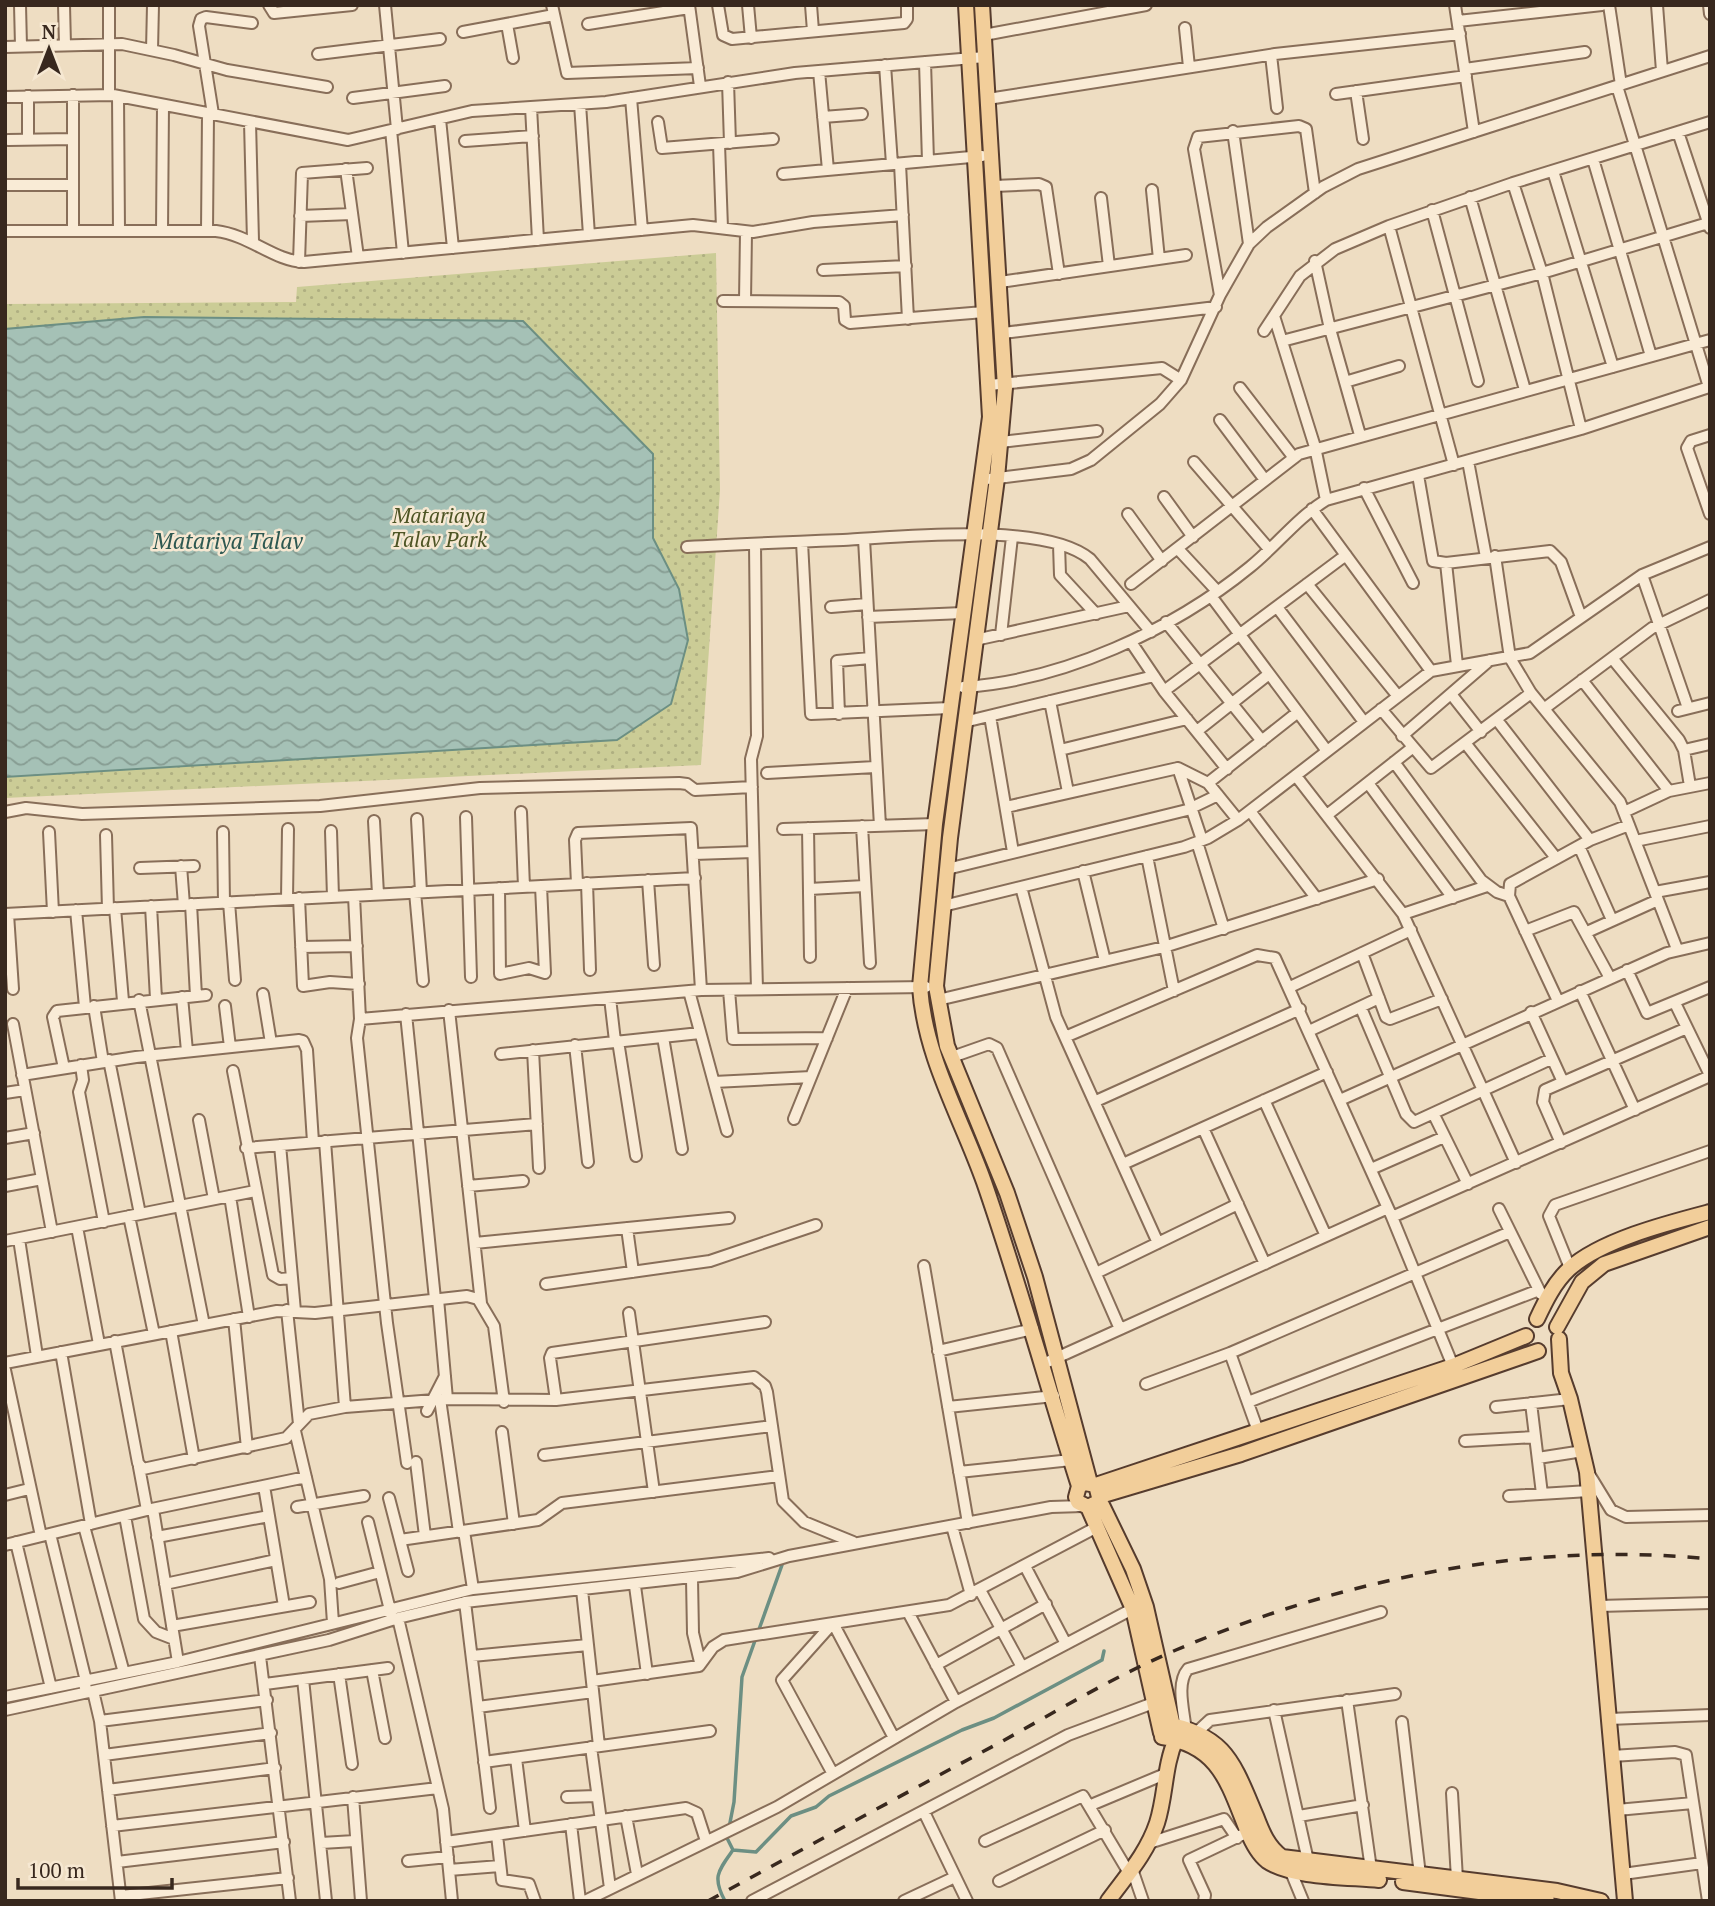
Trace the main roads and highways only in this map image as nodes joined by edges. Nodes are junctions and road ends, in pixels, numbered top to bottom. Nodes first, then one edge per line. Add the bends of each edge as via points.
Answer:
1 (967, 5) edge
2 (982, 5) edge
3 (982, 534) junction
4 (1710, 1212) edge
5 (1710, 1227) edge
6 (1537, 1320) junction
7 (1558, 1333) junction
8 (1526, 1336) junction
9 (1541, 1352) junction
10 (1560, 1373) junction
11 (1089, 1494) junction
12 (1139, 1606) junction
13 (1177, 1733) junction
14 (1287, 1864) junction
15 (1310, 1868) junction
16 (1108, 1901) edge
17 (1547, 1901) edge
18 (1601, 1901) edge
19 (1625, 1901) edge

1 - 3 main road via 990,417 981,480
2 - 3 main road via 1005,383 997,478
3 - 11 main road via 937,993 952,1057 1007,1192 1058,1357
3 - 11 main road via 963,613 935,824 920,987 929,1045 982,1177 1071,1460
4 - 6 main road via 1612,1243 1570,1268 1542,1297
5 - 7 main road via 1604,1265 1582,1282
6 - 7 main road via 1547,1319
6 - 8 main road via 1528,1326
7 - 9 main road via 1553,1348
7 - 10 main road
8 - 9 main road via 1529,1346
8 - 11 main road
9 - 10 main road
9 - 11 main road via 1241,1454
10 - 19 main road via 1587,1472
11 - 12 main road
11 - 12 main road via 1097,1527
12 - 13 main road
12 - 13 main road via 1156,1702
13 - 14 main road via 1232,1760 1265,1838
13 - 14 main road via 1220,1767 1243,1835 1262,1856
13 - 16 main road via 1149,1843
14 - 15 main road
15 - 17 main road
15 - 18 main road via 1420,1874

